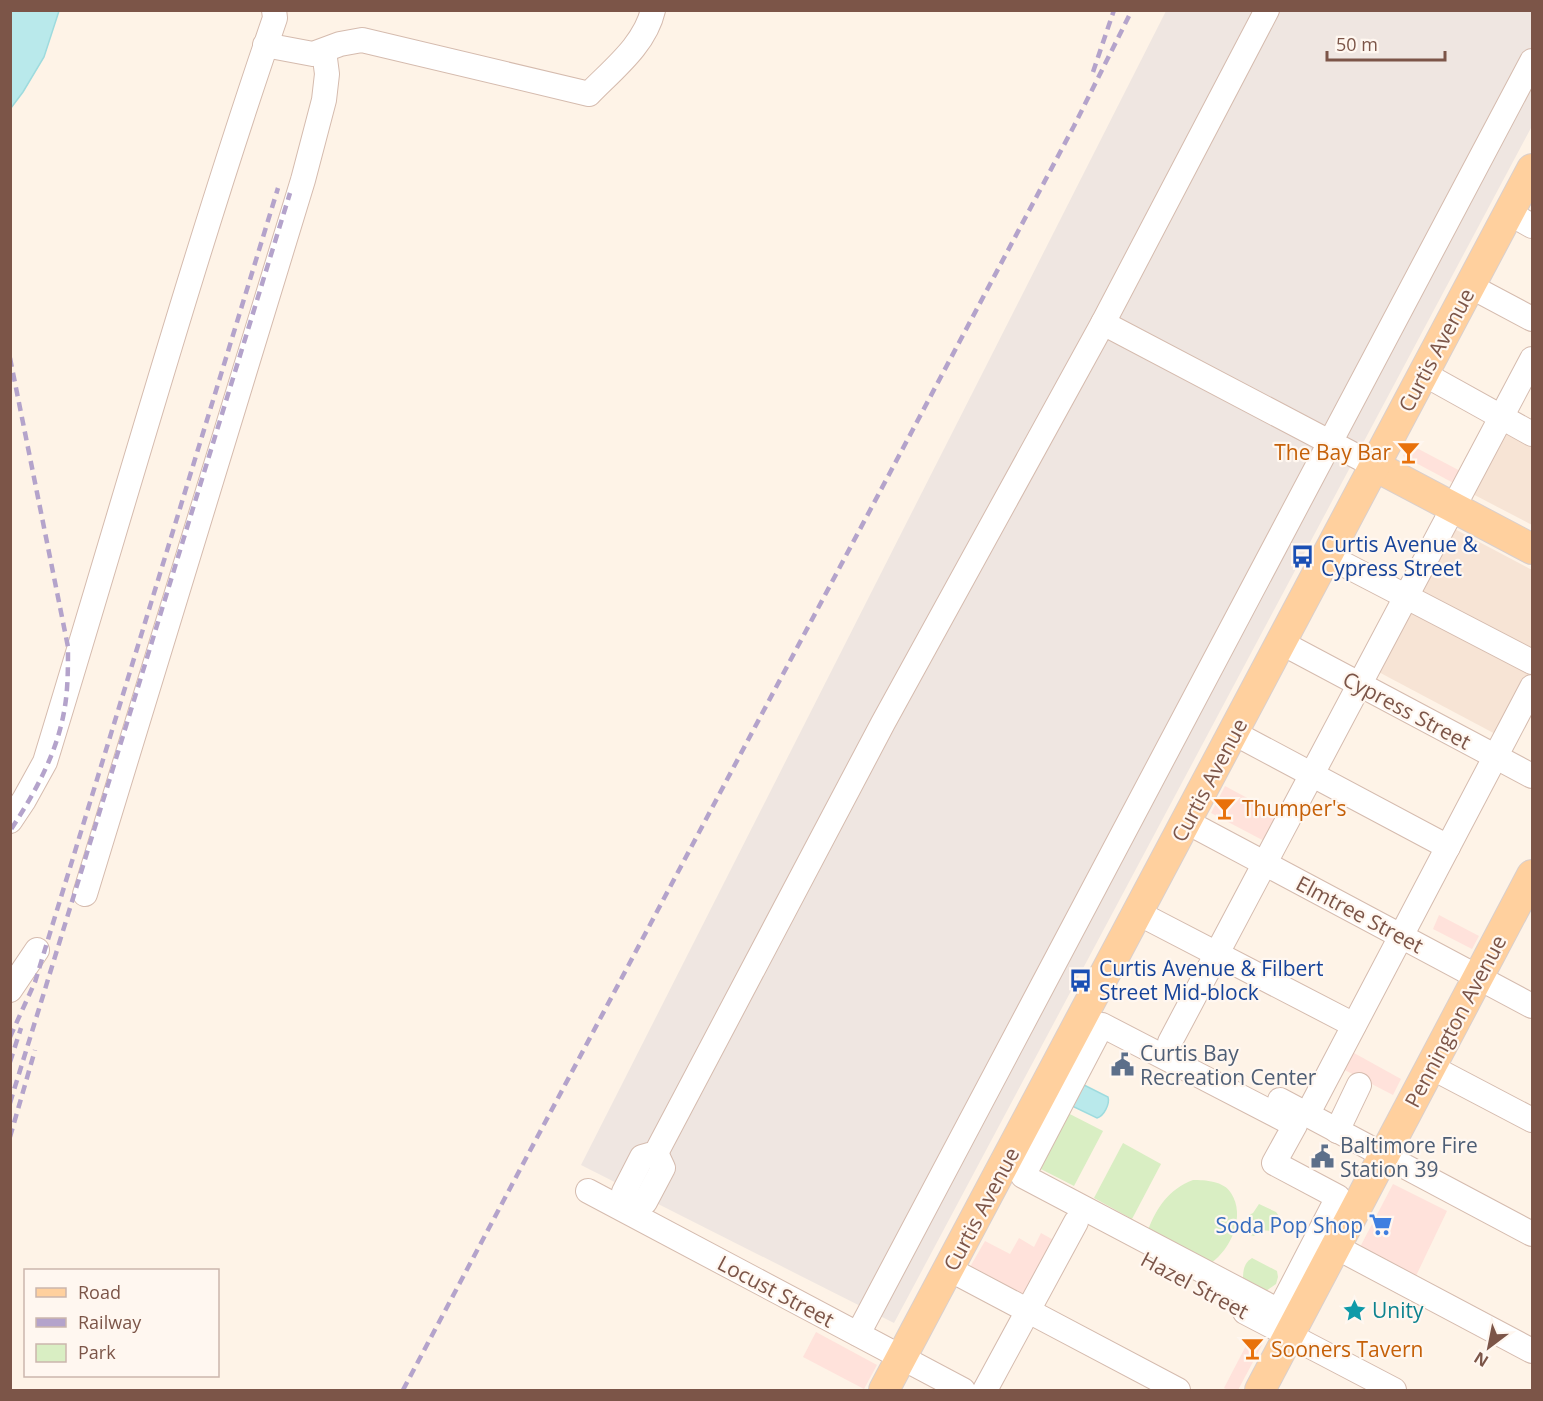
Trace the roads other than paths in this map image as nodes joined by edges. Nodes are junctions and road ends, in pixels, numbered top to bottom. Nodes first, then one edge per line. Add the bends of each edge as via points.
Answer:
1 (274, 10) edge
2 (652, 10) edge
3 (1267, 10) edge
4 (265, 45) junction
5 (324, 51) junction
6 (1533, 61) edge
7 (1533, 169) edge
8 (1521, 220) edge
9 (1470, 286) junction
10 (1533, 319) edge
11 (1103, 323) junction
12 (1533, 359) edge
13 (1424, 374) junction
14 (1502, 417) junction
15 (1533, 434) edge
16 (1330, 442) junction
17 (1376, 466) junction
18 (1454, 508) junction
19 (1533, 549) edge
20 (1328, 556) junction
21 (1407, 597) junction
22 (1282, 643) junction
23 (1533, 662) edge
24 (1360, 685) junction
25 (1533, 687) edge
26 (1234, 732) junction
27 (1496, 757) junction
28 (1312, 774) junction
29 (1533, 776) edge
30 (10, 821) edge
31 (1187, 822) junction
32 (1448, 847) junction
33 (1266, 864) junction
34 (1530, 885) edge
35 (85, 894) dead end
36 (1138, 913) junction
37 (1401, 936) junction
38 (37, 950) dead end
39 (1217, 954) junction
40 (1479, 977) junction
41 (10, 990) edge
42 (1091, 1000) junction
43 (1533, 1006) edge
44 (1354, 1026) junction
45 (1170, 1042) junction
46 (1431, 1067) junction
47 (1359, 1085) dead end
48 (1307, 1115) junction
49 (1533, 1120) edge
50 (1337, 1131) junction
51 (1384, 1155) junction
52 (996, 1180) junction
53 (588, 1191) dead end
54 (628, 1206) junction
55 (1076, 1222) junction
56 (1533, 1234) edge
57 (1336, 1247) junction
58 (949, 1269) junction
59 (1028, 1311) junction
60 (1284, 1323) junction
61 (858, 1334) junction
62 (1533, 1351) edge
63 (902, 1358) junction
64 (884, 1390) edge
65 (963, 1390) edge
66 (985, 1390) edge
67 (1178, 1390) edge
68 (1260, 1390) edge
69 (1394, 1390) edge

1 - 4 street
2 - 5 street via 644,32 630,52 589,94 362,40
3 - 11 street
4 - 5 street via 313,54
4 - 30 street via 45,762
5 - 35 street via 324,100 303,180
6 - 16 street
7 - 8 main road, Curtis Avenue
8 - 9 main road, Curtis Avenue
9 - 10 street
9 - 13 main road, Curtis Avenue
11 - 16 street
11 - 54 street via 883,723 656,1153 663,1168 645,1202
12 - 14 street
13 - 14 street
13 - 17 main road, Curtis Avenue
14 - 15 street
14 - 18 street
16 - 17 street
16 - 61 street
17 - 18 main road
17 - 20 main road, Curtis Avenue
18 - 19 main road
18 - 21 street
20 - 21 street
20 - 22 main road, Curtis Avenue
21 - 23 street
21 - 24 street
22 - 24 street, Cypress Street
22 - 26 main road, Curtis Avenue
24 - 27 street, Cypress Street
24 - 28 street
25 - 27 street
26 - 28 street
26 - 31 main road, Curtis Avenue
27 - 29 street, Cypress Street
27 - 32 street
28 - 32 street
28 - 33 street
31 - 33 street, Elmtree Street
31 - 36 main road, Curtis Avenue
32 - 37 street
33 - 37 street, Elmtree Street
33 - 39 street
34 - 40 main road, Pennington Avenue
36 - 39 street
36 - 42 main road, Curtis Avenue
37 - 40 street, Elmtree Street
37 - 44 street
38 - 41 street
39 - 44 street
39 - 45 street
40 - 43 street, Elmtree Street
40 - 46 main road, Pennington Avenue
42 - 45 street
42 - 52 main road, Curtis Avenue
44 - 48 street
45 - 48 street
46 - 49 street
46 - 51 main road, Pennington Avenue
47 - 50 street
48 - 50 street
50 - 51 street
51 - 56 street
51 - 57 main road, Pennington Avenue
52 - 55 street, Hazel Street
52 - 58 main road, Curtis Avenue
53 - 54 street, Locust Street
54 - 61 street, Locust Street
55 - 59 street
55 - 60 street, Hazel Street
57 - 60 main road, Pennington Avenue
57 - 62 street
58 - 59 street
58 - 63 main road, Curtis Avenue
59 - 66 street
59 - 67 street
60 - 60 street via 1338,1197 1274,1163 1295,1125 1102,1025 1023,1176
60 - 68 main road, Pennington Avenue
60 - 69 street, Hazel Street
61 - 63 street, Locust Street
63 - 64 main road, Curtis Avenue
63 - 65 street, Locust Street

